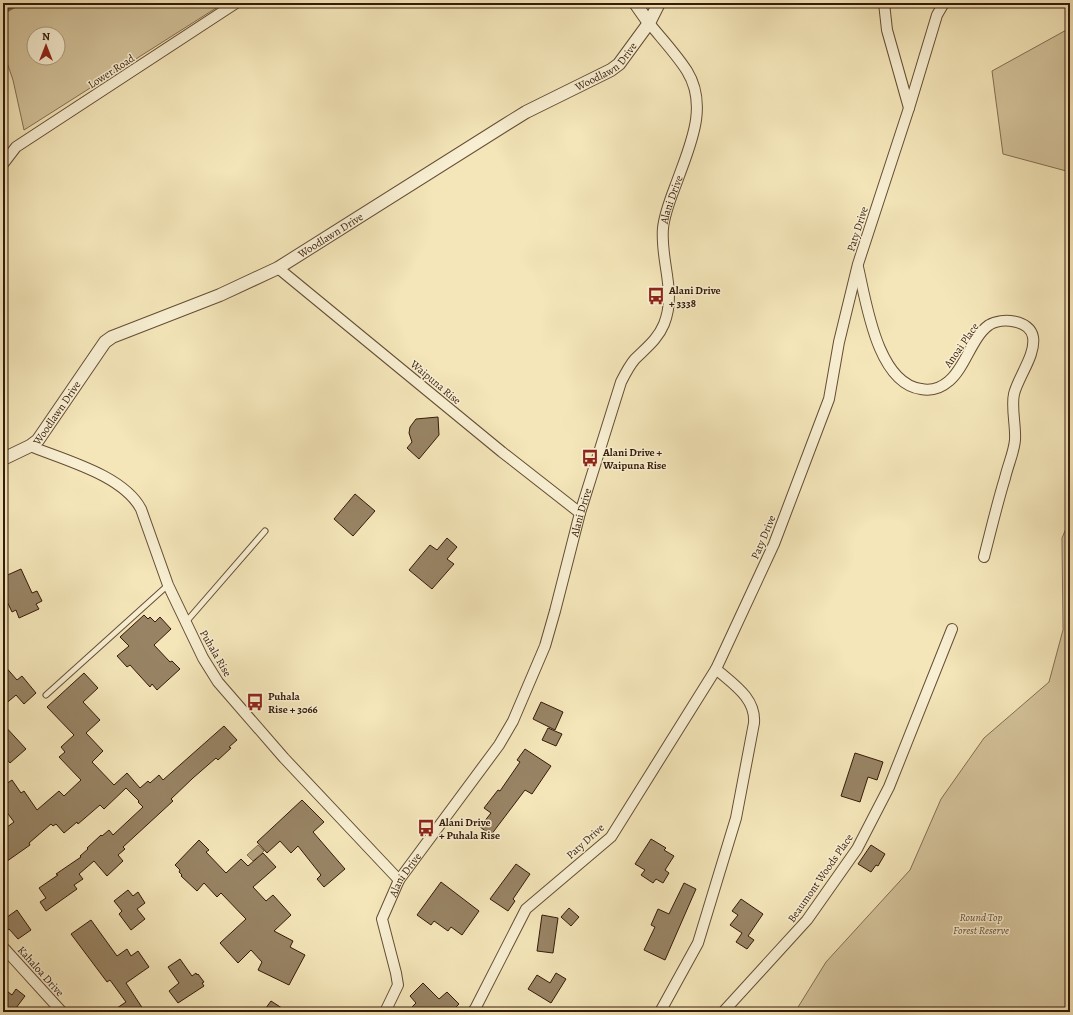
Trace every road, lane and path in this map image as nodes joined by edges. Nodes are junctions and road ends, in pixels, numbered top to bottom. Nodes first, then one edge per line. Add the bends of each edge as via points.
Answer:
1 (236, 3) edge
2 (635, 3) edge
3 (659, 3) edge
4 (884, 3) edge
5 (944, 3) edge
6 (649, 23) junction
7 (909, 108) junction
8 (3, 164) edge
9 (858, 264) junction
10 (278, 268) junction
11 (30, 446) junction
12 (3, 459) edge
13 (580, 513) junction
14 (265, 531) dead end
15 (984, 557) dead end
16 (168, 585) junction
17 (186, 623) junction
18 (952, 629) dead end
19 (716, 669) junction
20 (46, 695) dead end
21 (400, 880) junction
22 (3, 947) edge
23 (62, 1012) edge
24 (386, 1012) edge
25 (472, 1012) edge
26 (660, 1012) edge
27 (723, 1012) edge

1 - 8 street, Lower Road via 21,144
2 - 6 street, Alani Drive
3 - 6 street, Woodlawn Drive
4 - 7 street via 887,30
5 - 7 street, Paty Drive via 937,15
6 - 10 street, Woodlawn Drive via 619,64 602,76 526,112
6 - 13 street, Alani Drive via 687,71 695,95 697,120 691,145 664,217 662,239 670,298 667,317 659,334 630,366 621,382
7 - 9 street, Paty Drive
9 - 15 street, Anoai Place via 872,330 880,351 899,379 913,388 930,390 950,381 984,330 994,322 1016,322 1028,329 1033,336 1032,349 1014,395 1015,440
9 - 19 street, Paty Drive via 839,342 829,399 774,544
10 - 11 street, Woodlawn Drive via 220,295 105,342 38,440
10 - 13 street, Waipuna Rise
11 - 12 street, Woodlawn Drive
11 - 16 street, Puhala Rise via 101,474 137,500
13 - 21 street, Alani Drive via 545,646 513,720 499,745
14 - 17 lane
16 - 17 street, Puhala Rise
16 - 20 lane
17 - 21 street, Puhala Rise via 203,658 222,687 284,758
18 - 27 street, Beaumont Woods Place via 889,787 857,849 807,920
19 - 25 street, Paty Drive via 611,837 526,909
19 - 26 street via 749,700 754,723 736,818 698,943
21 - 24 street, Alani Drive via 382,919 398,985
22 - 23 street, Kahaloa Drive

